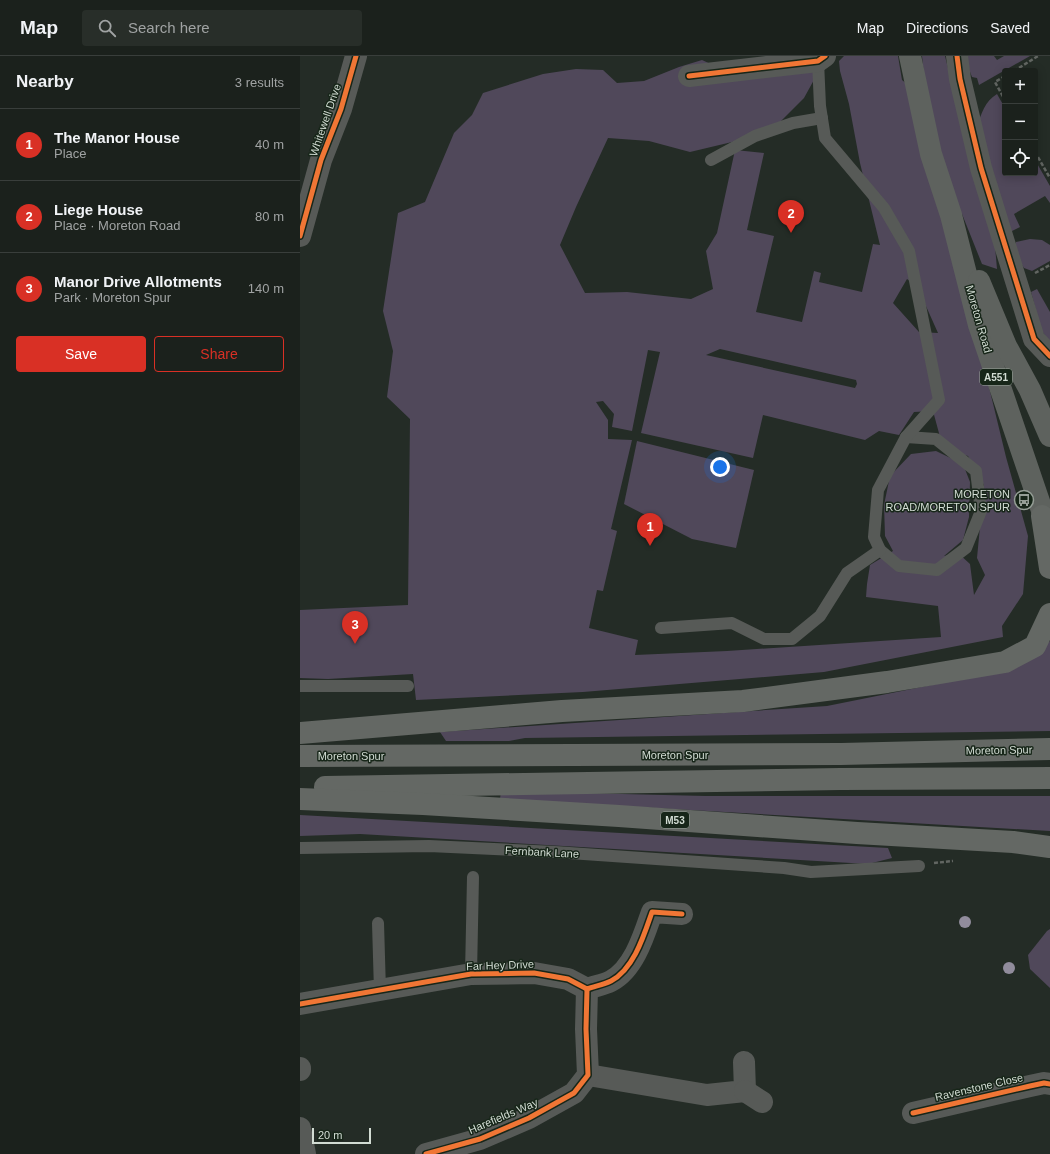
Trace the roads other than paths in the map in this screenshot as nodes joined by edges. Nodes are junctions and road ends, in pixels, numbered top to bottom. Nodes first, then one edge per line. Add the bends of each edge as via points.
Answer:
1 (356, 56) edge
2 (910, 56) edge
3 (957, 56) edge
4 (821, 59) edge
5 (689, 76) dead end
6 (822, 118) junction
7 (711, 160) dead end
8 (951, 215) junction
9 (300, 236) edge
10 (1020, 297) junction
11 (994, 317) junction
12 (1050, 356) edge
13 (1050, 436) edge
14 (906, 437) junction
15 (1046, 525) edge
16 (880, 550) junction
17 (1050, 568) edge
18 (1050, 614) edge
19 (661, 628) dead end
20 (300, 686) edge
21 (408, 686) dead end
22 (300, 733) edge
23 (1050, 749) edge
24 (300, 756) edge
25 (1050, 778) edge
26 (300, 787) edge
27 (300, 799) edge
28 (1050, 847) edge
29 (300, 848) edge
30 (919, 866) dead end
31 (473, 877) dead end
32 (682, 914) dead end
33 (378, 924) dead end
34 (471, 974) junction
35 (587, 989) junction
36 (380, 991) junction
37 (300, 1004) edge
38 (744, 1062) dead end
39 (588, 1075) junction
40 (1050, 1084) edge
41 (913, 1113) dead end
42 (300, 1128) edge
43 (305, 1154) edge
44 (426, 1154) edge

1 - 9 street, Whitewell Drive
2 - 8 main road, Moreton Road / A551 via 931,154
3 - 10 street via 981,168
4 - 5 street
4 - 6 lane
6 - 7 lane via 793,123 755,136
6 - 14 lane via 825,138 884,208 909,251 939,400
8 - 11 main road, Moreton Road / A551
8 - 15 main road, Moreton Road / A551 via 979,325
10 - 11 street
10 - 12 street via 1034,339
11 - 13 main road, Moreton Road / A551
14 - 16 lane via 878,490 874,537
14 - 16 lane via 936,439 976,471 981,511 966,548 937,570 899,566
15 - 17 highway
16 - 19 lane via 847,573 820,616 792,638 764,639 732,623
18 - 22 highway via 1035,646 1006,662 887,682 743,701 562,711
20 - 21 lane
23 - 24 highway, Moreton Spur via 841,754
25 - 26 highway
27 - 28 highway, M53 via 619,816 1013,842
29 - 30 lane, Fernbank Lane via 429,846 555,852 811,872
31 - 34 lane
32 - 35 street via 652,912 636,953 622,972 611,981
33 - 36 lane
34 - 35 street, Far Hey Drive via 534,973 568,979
34 - 36 street, Far Hey Drive
35 - 39 street
36 - 37 street, Far Hey Drive
38 - 39 street via 753,1097 707,1095
39 - 44 street, Harefields Way via 574,1093 529,1118 480,1139
40 - 41 street, Ravenstone Close via 1044,1083
42 - 43 street

